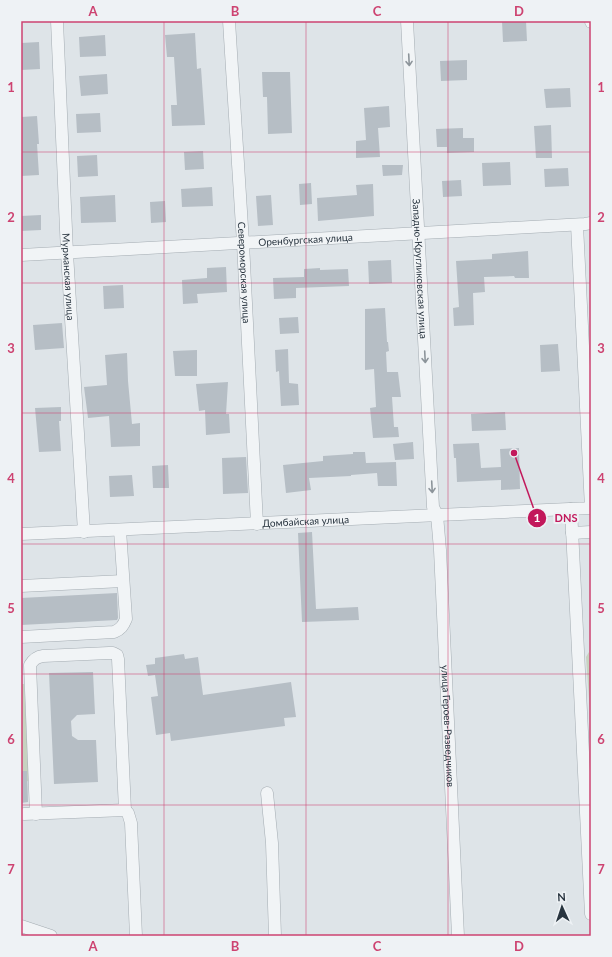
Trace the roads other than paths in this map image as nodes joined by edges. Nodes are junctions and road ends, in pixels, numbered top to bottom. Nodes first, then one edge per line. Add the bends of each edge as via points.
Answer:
1 (57, 21) edge
2 (229, 21) edge
3 (407, 21) edge
4 (591, 223) edge
5 (577, 225) junction
6 (419, 234) junction
7 (243, 243) junction
8 (67, 253) junction
9 (21, 255) edge
10 (588, 399) edge
11 (591, 508) edge
12 (571, 509) junction
13 (437, 515) junction
14 (257, 524) junction
15 (120, 530) junction
16 (84, 532) junction
17 (572, 532) junction
18 (591, 532) edge
19 (21, 534) edge
20 (123, 582) junction
21 (21, 586) edge
22 (21, 637) edge
23 (267, 793) dead end
24 (125, 810) junction
25 (24, 814) dead end
26 (36, 814) junction
27 (591, 914) edge
28 (21, 926) edge
29 (51, 936) edge
30 (136, 936) edge
31 (275, 936) edge
32 (458, 936) edge

1 - 8 street, Мурманская улица
2 - 7 street, Североморская улица
3 -> 6 street, Западно-Кругликовская улица
4 - 5 street, Оренбургская улица
5 - 6 street, Оренбургская улица
5 - 10 street
6 - 7 street, Оренбургская улица
6 -> 13 street, Западно-Кругликовская улица via 433,507
7 - 8 street, Оренбургская улица
7 - 14 street, Североморская улица
8 - 9 street, Оренбургская улица
8 - 16 street, Мурманская улица
10 - 11 street
11 - 12 street, Домбайская улица
12 - 13 street, Домбайская улица
12 - 17 street
13 - 14 street, Домбайская улица
13 - 32 street, улица Героев-Разведчиков
14 - 15 street, Домбайская улица
15 - 16 street, Домбайская улица
15 - 20 street
16 - 19 street, Домбайская улица
17 - 18 street
17 - 27 street
20 - 21 street
20 - 22 street via 126,619 120,630
23 - 31 street via 272,843
24 - 26 street
24 - 26 street via 117,655 109,653 38,657 30,665
24 - 30 street via 131,823
25 - 26 street
28 - 29 street

